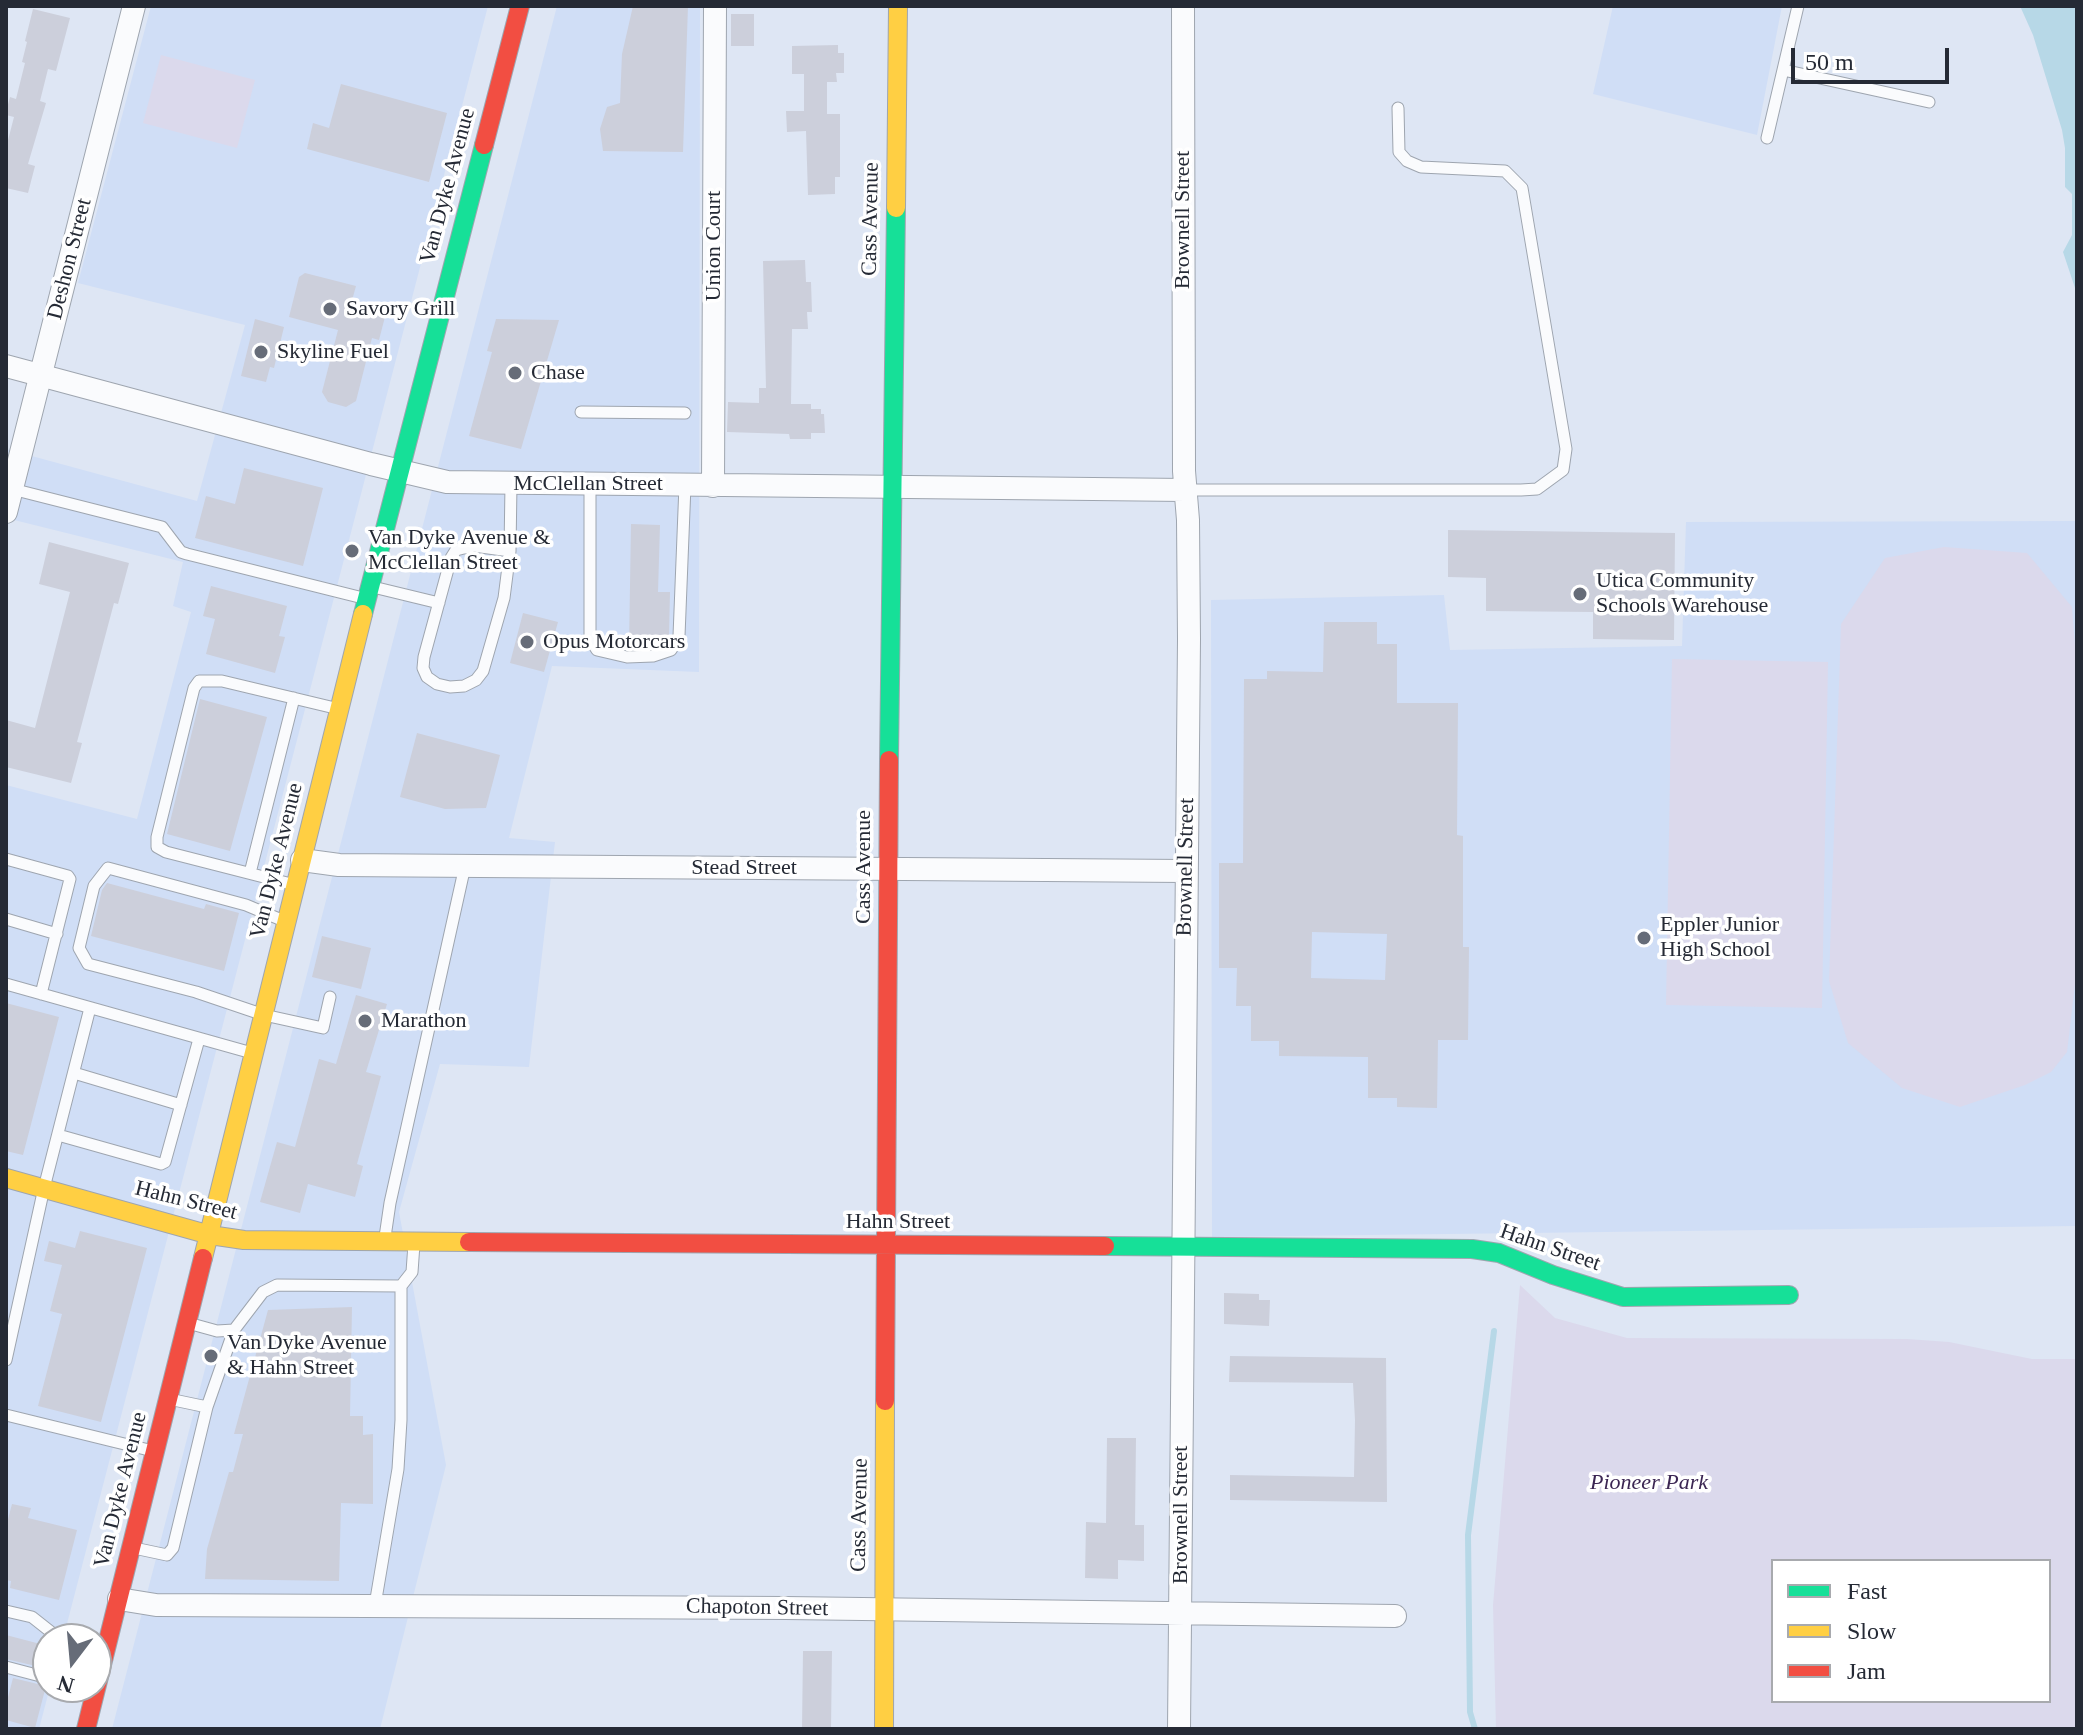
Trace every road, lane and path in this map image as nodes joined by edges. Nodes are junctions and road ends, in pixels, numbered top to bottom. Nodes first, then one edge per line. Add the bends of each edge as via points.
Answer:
1 (134, 6) edge
2 (520, 6) edge
3 (715, 6) edge
4 (898, 6) edge
5 (1183, 6) edge
6 (1798, 6) edge
7 (1783, 70) junction
8 (1929, 102) dead end
9 (1398, 108) dead end
10 (1767, 138) dead end
11 (6, 366) edge
12 (41, 375) junction
13 (581, 412) dead end
14 (685, 413) dead end
15 (399, 472) junction
16 (511, 484) junction
17 (590, 484) junction
18 (685, 485) junction
19 (713, 486) junction
20 (892, 487) junction
21 (12, 489) junction
22 (1185, 490) junction
23 (6, 512) edge
24 (510, 551) junction
25 (369, 593) junction
26 (439, 603) junction
27 (294, 698) junction
28 (339, 709) junction
29 (6, 859) edge
30 (302, 860) junction
31 (465, 866) junction
32 (888, 869) junction
33 (1186, 871) junction
34 (250, 873) junction
35 (296, 885) junction
36 (6, 919) edge
37 (287, 922) junction
38 (57, 934) junction
39 (6, 984) edge
40 (41, 994) junction
41 (330, 997) dead end
42 (90, 1008) junction
43 (264, 1015) junction
44 (199, 1039) junction
45 (254, 1054) junction
46 (74, 1073) junction
47 (181, 1105) junction
48 (58, 1135) junction
49 (6, 1178) edge
50 (44, 1188) junction
51 (210, 1235) junction
52 (385, 1242) junction
53 (414, 1242) junction
54 (887, 1245) junction
55 (1182, 1248) junction
56 (401, 1286) junction
57 (1789, 1295) dead end
58 (187, 1323) junction
59 (234, 1330) junction
60 (6, 1360) edge
61 (168, 1399) junction
62 (207, 1407) junction
63 (6, 1415) edge
64 (155, 1452) junction
65 (132, 1547) junction
66 (119, 1599) junction
67 (375, 1605) junction
68 (883, 1610) junction
69 (6, 1611) edge
70 (1181, 1613) junction
71 (1395, 1616) dead end
72 (40, 1623) edge
73 (111, 1623) edge
74 (6, 1667) edge
75 (32, 1674) edge
76 (89, 1703) edge
77 (86, 1729) edge
78 (884, 1729) edge
79 (1179, 1729) edge

1 - 12 street, Deshon Street
2 - 15 street, Van Dyke Avenue
3 - 19 street, Union Court
4 - 20 street, Cass Avenue
5 - 22 street, Brownell Street
6 - 7 lane
7 - 8 lane
7 - 10 lane
9 - 22 lane via 1399,152 1407,161 1421,167 1505,171 1522,188 1566,449 1563,470 1537,489 1521,490
11 - 12 street, McClellan Street
12 - 15 street, McClellan Street
12 - 21 street, Deshon Street
13 - 14 lane
15 - 16 street, McClellan Street via 447,482
15 - 25 street, Van Dyke Avenue
16 - 17 street, McClellan Street
16 - 24 lane
17 - 18 street, McClellan Street
17 - 18 lane via 590,639 597,650 627,657 671,650 679,636
18 - 19 street, McClellan Street
19 - 20 street, McClellan Street
20 - 22 street, McClellan Street
20 - 32 street, Cass Avenue
21 - 23 street, Deshon Street
21 - 25 lane via 162,527 187,554
22 - 33 street, Brownell Street
24 - 26 lane via 474,546 456,550
24 - 26 lane via 504,598 483,671 464,686 437,684 423,668
25 - 26 lane
25 - 28 street, Van Dyke Avenue
27 - 28 lane
27 - 34 lane
27 - 34 lane via 208,679 194,688 157,847
28 - 30 street, Van Dyke Avenue
29 - 38 lane via 68,876
30 - 31 street, Stead Street
30 - 35 street, Van Dyke Avenue
31 - 32 street, Stead Street
31 - 52 lane
32 - 33 street, Stead Street
32 - 54 street, Cass Avenue
33 - 55 street, Brownell Street
34 - 35 lane
35 - 37 street, Van Dyke Avenue
36 - 38 lane
37 - 43 street, Van Dyke Avenue
37 - 43 lane via 246,905 108,868 94,886 84,920 79,948 88,964
38 - 40 lane
39 - 40 lane
40 - 42 lane
41 - 43 lane via 323,1028
42 - 44 lane
42 - 46 lane
43 - 45 street, Van Dyke Avenue
44 - 45 lane
44 - 47 lane
45 - 51 street, Van Dyke Avenue
46 - 47 lane
46 - 48 lane
47 - 48 lane via 168,1158 161,1164
48 - 50 lane
49 - 50 street, Hahn Street
50 - 51 street, Hahn Street
50 - 60 lane
51 - 52 street, Hahn Street
51 - 58 street, Van Dyke Avenue
52 - 53 street, Hahn Street
53 - 54 street, Hahn Street
53 - 56 lane via 412,1272
54 - 55 street, Hahn Street
54 - 68 street, Cass Avenue
55 - 57 street, Hahn Street via 1472,1249 1499,1253 1623,1297
55 - 70 street, Brownell Street
56 - 59 lane via 277,1285 263,1292
56 - 67 lane via 398,1469
58 - 59 lane
58 - 61 street, Van Dyke Avenue
59 - 62 lane
61 - 62 lane
61 - 64 street, Van Dyke Avenue
62 - 65 lane via 173,1548 167,1555
63 - 64 lane
64 - 65 street, Van Dyke Avenue
65 - 66 street, Van Dyke Avenue
66 - 67 street, Chapoton Street via 156,1605
66 - 73 street, Van Dyke Avenue
67 - 68 street, Chapoton Street
68 - 70 street, Chapoton Street
68 - 78 street, Cass Avenue
69 - 72 lane
70 - 71 street, Chapoton Street
70 - 79 street, Brownell Street
74 - 75 lane
76 - 77 street, Van Dyke Avenue

